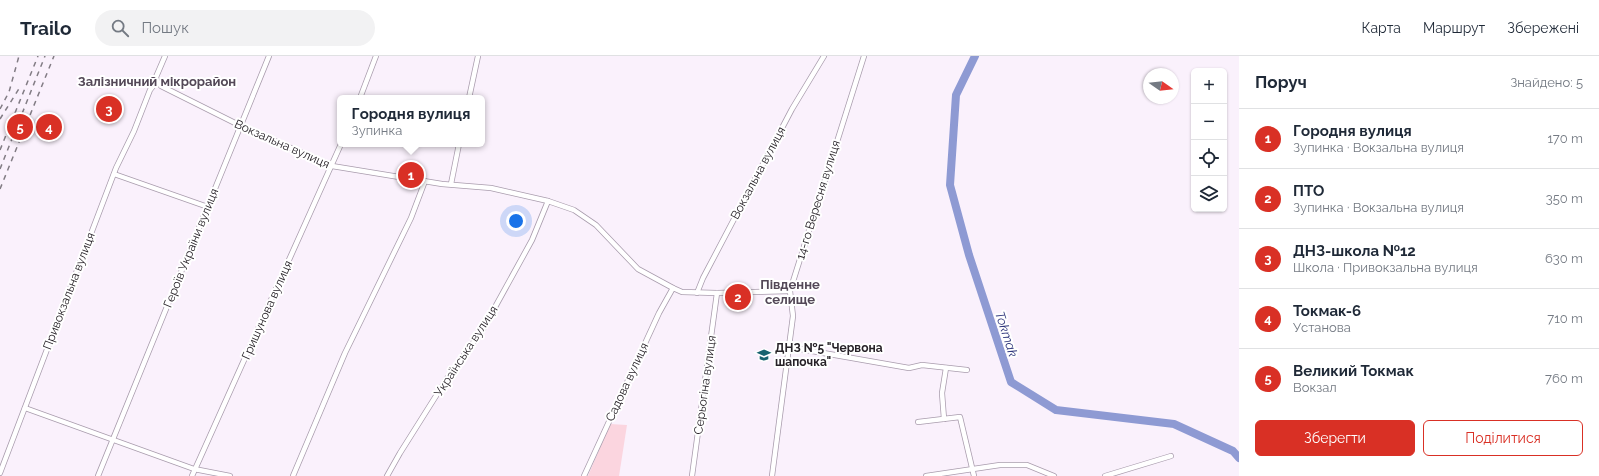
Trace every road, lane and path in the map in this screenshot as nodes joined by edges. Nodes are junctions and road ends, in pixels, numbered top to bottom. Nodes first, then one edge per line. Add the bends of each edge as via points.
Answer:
1 (165, 56) edge
2 (269, 56) edge
3 (376, 56) edge
4 (478, 56) edge
5 (824, 56) edge
6 (864, 56) edge
7 (157, 81) junction
8 (361, 95) edge
9 (470, 95) edge
10 (241, 126) junction
11 (340, 147) edge
12 (458, 147) edge
13 (332, 166) junction
14 (114, 174) junction
15 (426, 181) junction
16 (451, 184) junction
17 (548, 201) junction
18 (208, 206) junction
19 (673, 288) junction
20 (790, 291) junction
21 (697, 293) junction
22 (717, 293) junction
23 (789, 347) junction
24 (946, 368) junction
25 (967, 370) dead end
26 (25, 408) junction
27 (944, 419) junction
28 (918, 422) dead end
29 (112, 440) junction
30 (1171, 456) dead end
31 (194, 469) junction
32 (972, 469) junction
33 (0, 473) edge
34 (98, 476) edge
35 (192, 476) edge
36 (230, 476) edge
37 (293, 476) edge
38 (387, 476) edge
39 (584, 476) edge
40 (692, 476) edge
41 (772, 476) edge
42 (926, 476) edge
43 (974, 476) edge
44 (1054, 476) edge
45 (1105, 476) edge

1 - 7 street, Привокзальна вулиця via 156,77
2 - 10 street, Героїв України вулиця
3 - 8 street
4 - 9 street
5 - 21 street, Вокзальна вулиця via 792,109
6 - 20 street, 14-го Вересня вулиця
7 - 10 street, Вокзальна вулиця via 160,86
7 - 14 street, Привокзальна вулиця via 150,90
10 - 13 street, Вокзальна вулиця
10 - 18 street, Героїв України вулиця
11 - 13 street, Гришунова вулиця
12 - 16 street
13 - 15 street, Вокзальна вулиця
13 - 31 street, Гришунова вулиця
14 - 18 street
14 - 26 street, Привокзальна вулиця
15 - 16 street, Вокзальна вулиця
15 - 37 street via 411,218 345,353
16 - 17 street, Вокзальна вулиця via 491,188
17 - 19 street, Вокзальна вулиця via 574,210 596,225 638,269
17 - 38 street, Українська вулиця via 532,240 483,329 446,380
18 - 29 street, Героїв України вулиця
19 - 21 street, Вокзальна вулиця via 682,292
19 - 39 street, Садова вулиця
20 - 22 street, Вокзальна вулиця
20 - 23 street, 14-го Вересня вулиця via 793,316
21 - 22 street, Вокзальна вулиця
22 - 40 street, Серьогіна вулиця
23 - 24 street via 909,368
23 - 41 street, 14-го Вересня вулиця
24 - 25 street
24 - 27 street via 942,393
26 - 29 street
26 - 33 street, Привокзальна вулиця
27 - 28 street
27 - 32 street via 960,417
29 - 31 street
29 - 34 street, Героїв України вулиця
30 - 45 street
31 - 35 street, Гришунова вулиця
31 - 36 street
32 - 42 street
32 - 43 street
32 - 44 street via 1027,464

